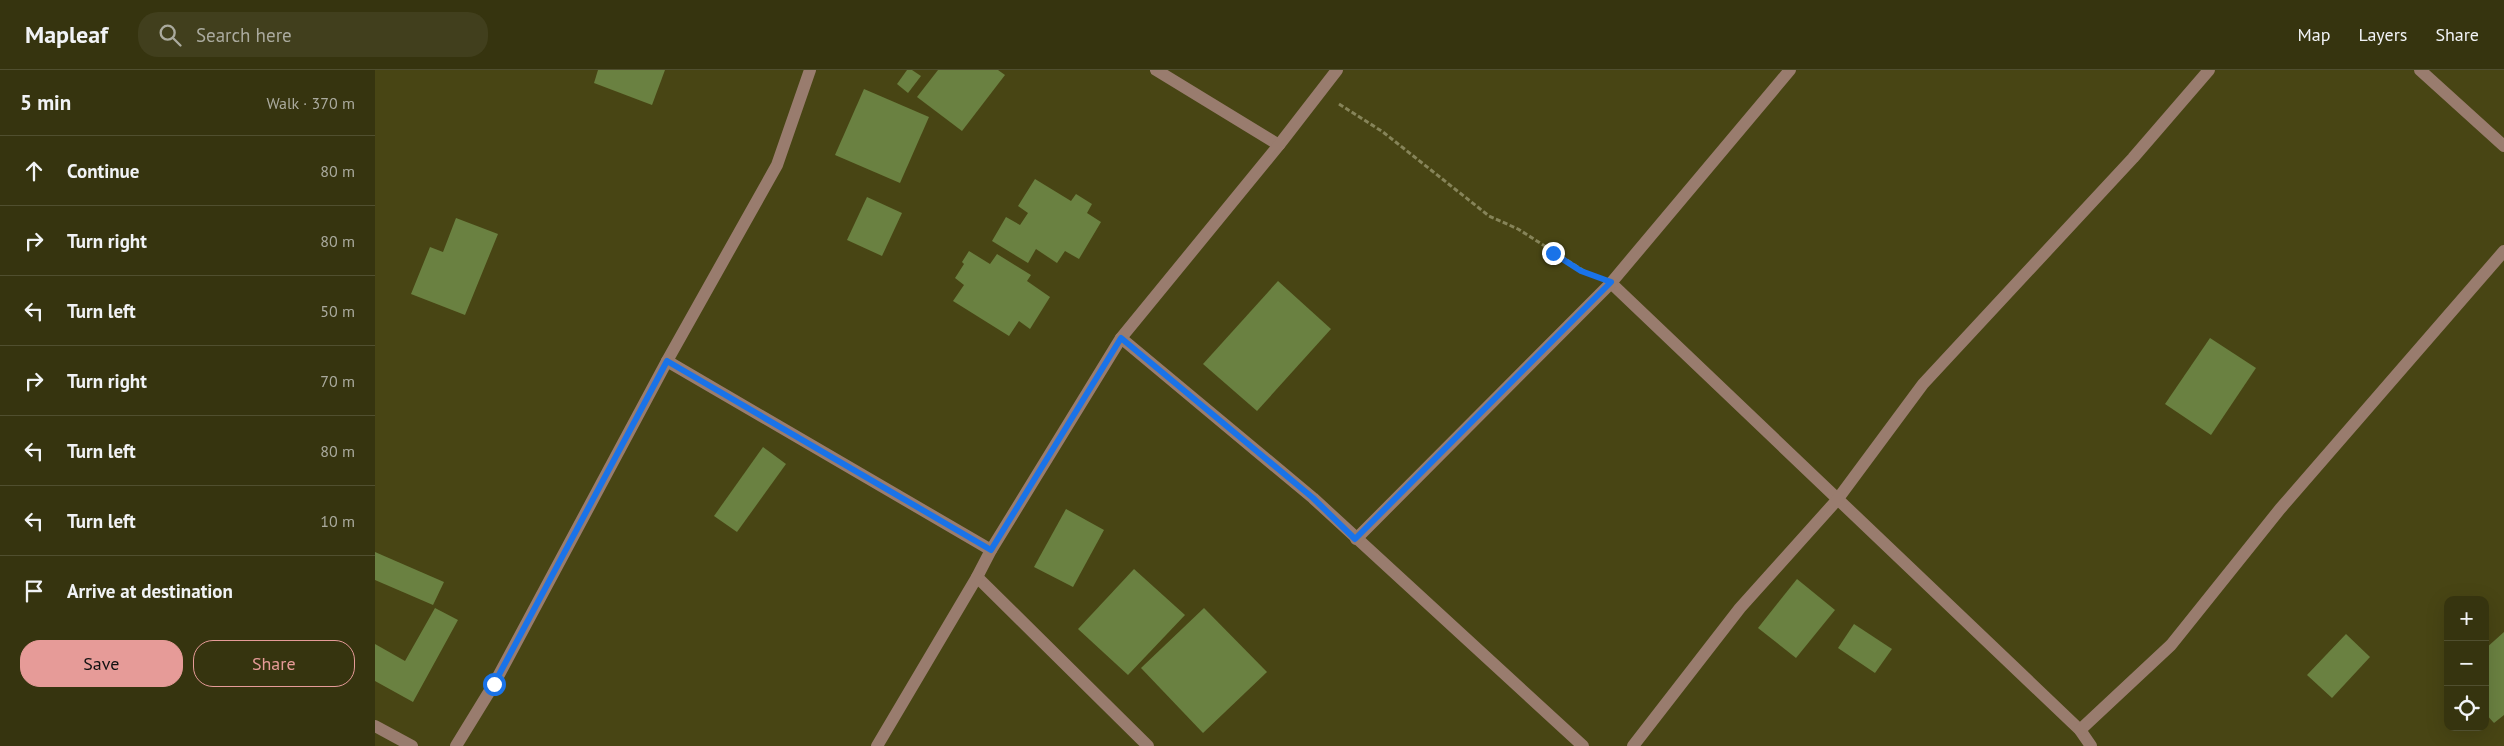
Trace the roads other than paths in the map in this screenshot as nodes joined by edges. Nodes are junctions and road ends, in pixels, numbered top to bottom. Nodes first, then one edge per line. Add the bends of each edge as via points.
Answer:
1 (810, 70) edge
2 (1156, 70) edge
3 (1337, 70) edge
4 (1790, 70) edge
5 (2209, 70) edge
6 (2420, 70) edge
7 (1279, 146) junction
8 (2504, 146) edge
9 (2504, 251) edge
10 (1611, 282) junction
11 (1121, 338) junction
12 (667, 361) junction
13 (1837, 500) junction
14 (1355, 539) junction
15 (991, 550) junction
16 (977, 577) junction
17 (375, 726) edge
18 (2080, 730) junction
19 (412, 746) edge
20 (455, 746) edge
21 (877, 746) edge
22 (1148, 746) edge
23 (1583, 746) edge
24 (1633, 746) edge
25 (2091, 746) edge

1 - 12 street via 777,165
2 - 7 street
3 - 7 street
4 - 10 street
5 - 13 street via 2133,158 1923,384
6 - 8 street
7 - 11 street
9 - 18 street via 2280,509 2171,645
10 - 13 street
10 - 14 street
11 - 14 street via 1313,498
11 - 15 street
12 - 15 street
12 - 20 street via 494,684
13 - 18 street
13 - 24 street via 1740,608
14 - 23 street
15 - 16 street
16 - 21 street
16 - 22 street
17 - 19 street
18 - 25 street

